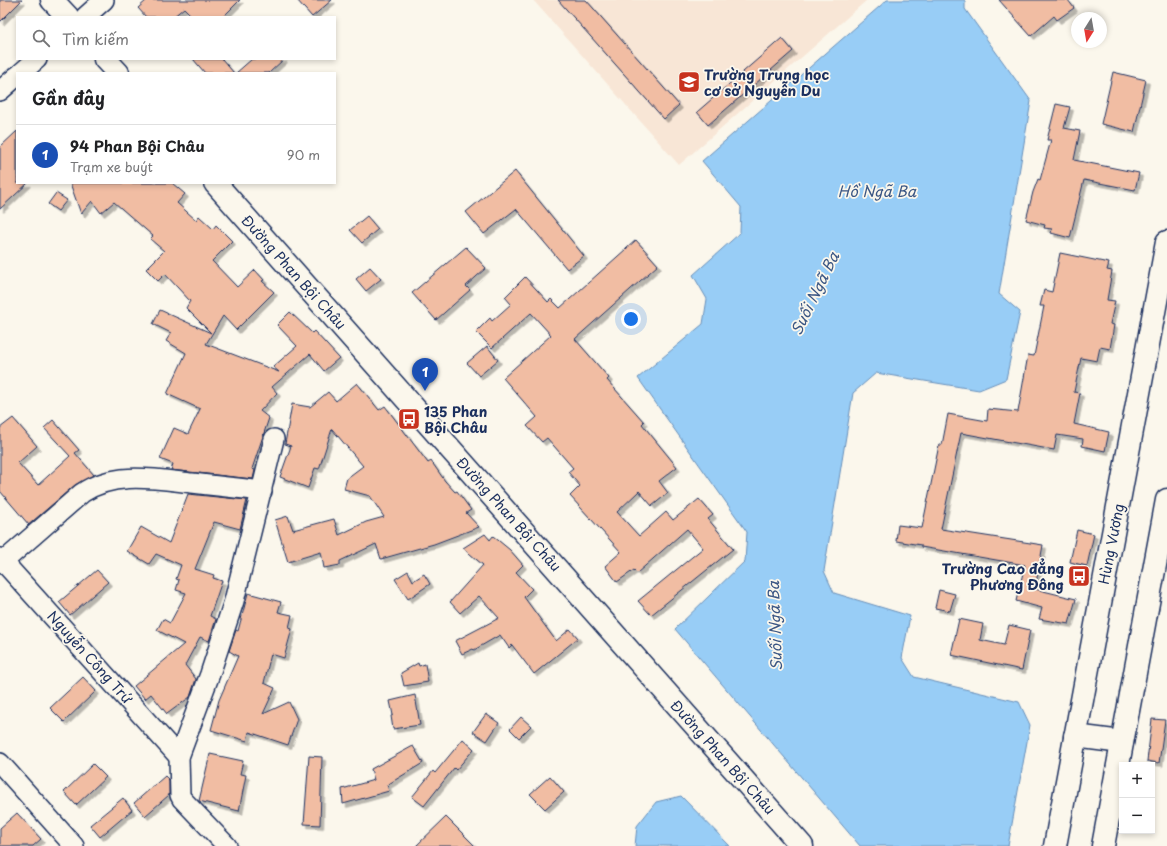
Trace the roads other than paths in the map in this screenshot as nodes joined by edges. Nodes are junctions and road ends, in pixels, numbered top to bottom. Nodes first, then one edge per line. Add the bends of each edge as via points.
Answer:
1 (52, 0) edge
2 (104, 0) edge
3 (67, 16) edge
4 (86, 16) edge
5 (36, 60) edge
6 (106, 60) edge
7 (22, 72) edge
8 (117, 72) edge
9 (16, 77) edge
10 (0, 91) edge
11 (216, 184) edge
12 (1167, 242) edge
13 (274, 439) dead end
14 (262, 491) junction
15 (1167, 500) edge
16 (2, 560) edge
17 (1075, 736) junction
18 (1122, 742) junction
19 (179, 757) junction
20 (0, 763) edge
21 (74, 846) edge
22 (227, 846) edge
23 (802, 846) edge
24 (1055, 846) edge
25 (1103, 846) edge

1 - 3 main road
2 - 4 street
5 - 7 street
6 - 8 main road
9 - 10 street
11 - 23 main road, Đường Phan Bội Châu
12 - 17 main road, Hùng Vương
13 - 14 street
14 - 16 street via 139,477 117,479 90,487
14 - 19 street via 234,601
15 - 18 main road
16 - 19 street, Nguyễn Công Trứ
17 - 18 main road
17 - 24 main road, Hùng Vương
18 - 25 main road
19 - 22 street via 182,800
20 - 21 street

